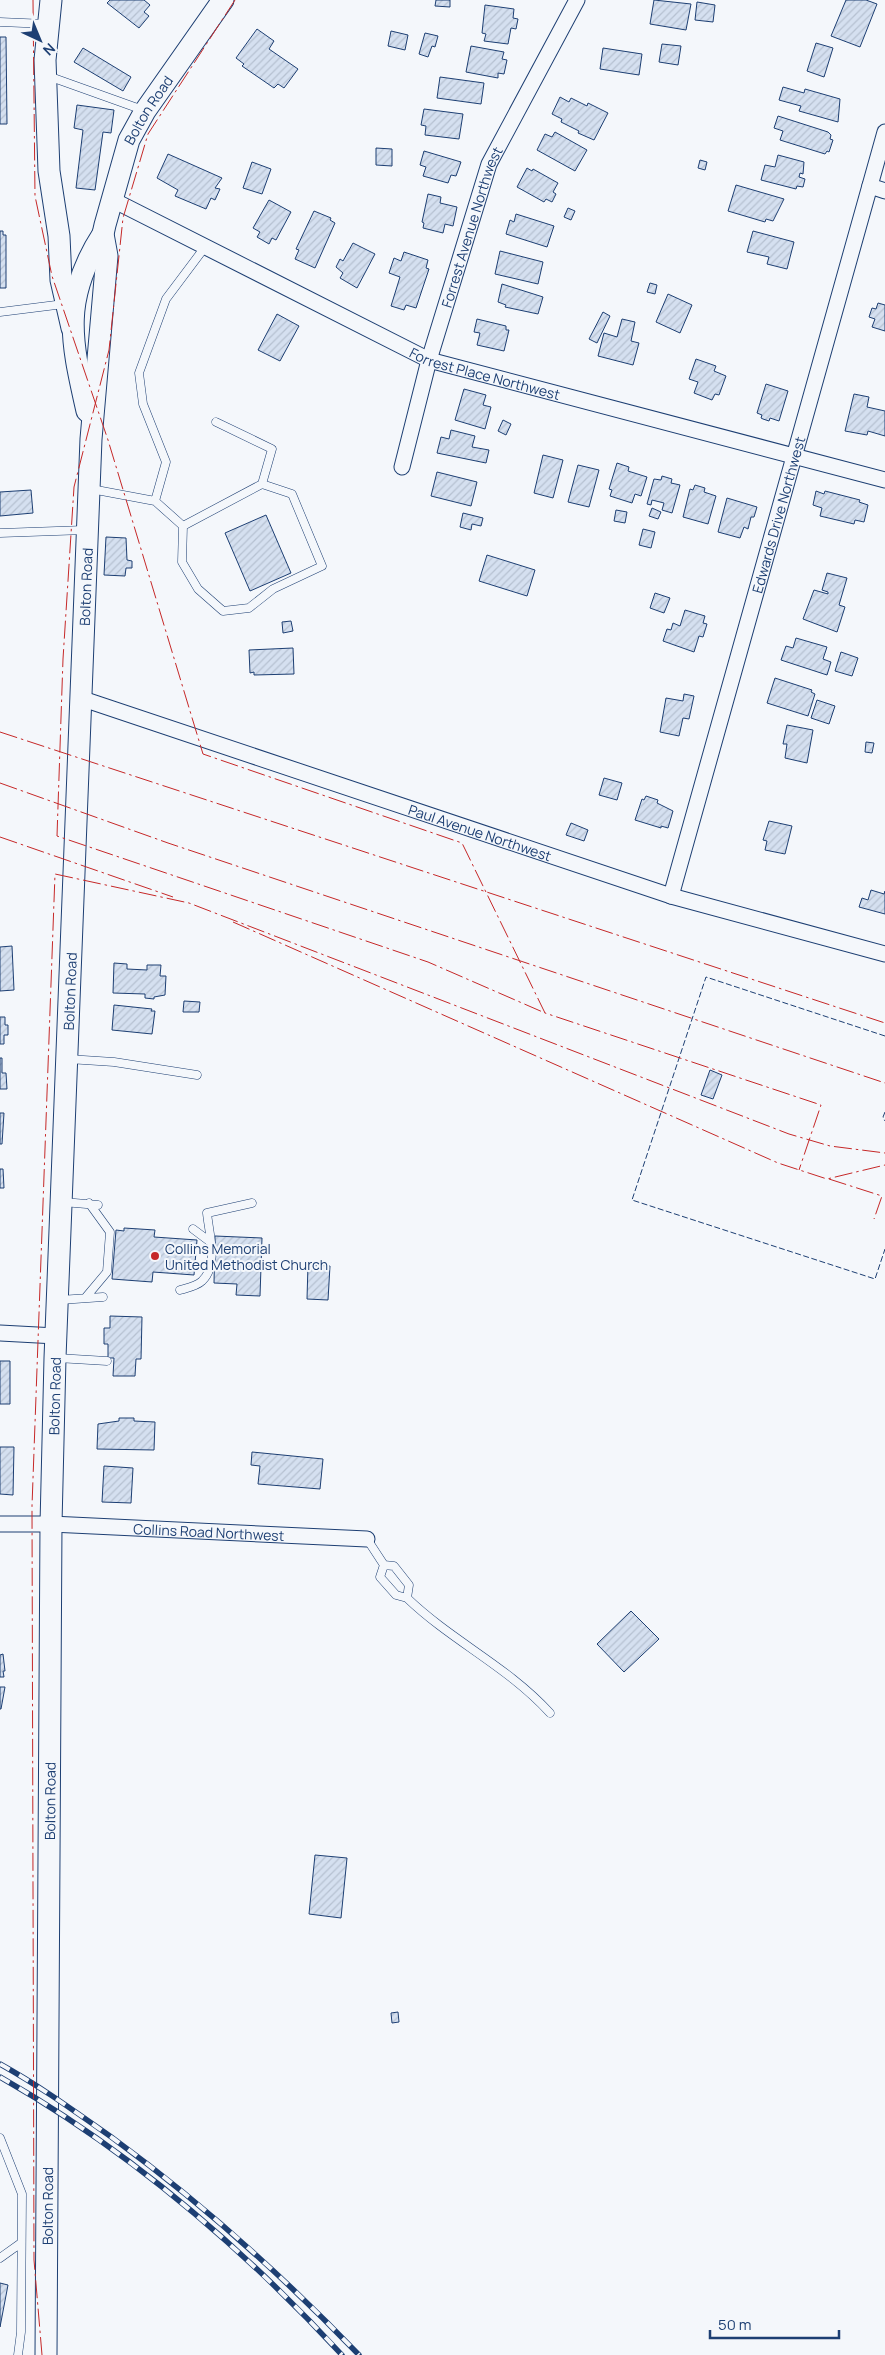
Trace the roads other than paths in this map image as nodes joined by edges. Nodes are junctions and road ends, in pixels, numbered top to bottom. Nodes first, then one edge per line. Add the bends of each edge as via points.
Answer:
1 (51, 0) edge
2 (223, 0) edge
3 (577, 0) edge
4 (0, 22) edge
5 (49, 24) junction
6 (46, 76) junction
7 (144, 111) junction
8 (885, 132) edge
9 (870, 186) junction
10 (885, 191) edge
11 (111, 199) junction
12 (103, 234) junction
13 (205, 246) junction
14 (72, 296) junction
15 (0, 312) edge
16 (429, 360) junction
17 (95, 390) junction
18 (216, 422) dead end
19 (90, 439) junction
20 (794, 456) junction
21 (402, 467) dead end
22 (885, 480) edge
23 (262, 484) junction
24 (89, 488) junction
25 (155, 501) junction
26 (183, 526) junction
27 (87, 530) junction
28 (0, 533) edge
29 (80, 698) junction
30 (671, 896) junction
31 (885, 954) edge
32 (66, 1059) junction
33 (197, 1075) dead end
34 (61, 1202) junction
35 (90, 1203) junction
36 (252, 1204) dead end
37 (98, 1205) dead end
38 (193, 1229) dead end
39 (209, 1241) junction
40 (180, 1290) dead end
41 (86, 1297) junction
42 (103, 1297) dead end
43 (57, 1300) junction
44 (0, 1333) edge
45 (56, 1336) junction
46 (55, 1358) junction
47 (107, 1361) dead end
48 (0, 1524) edge
49 (50, 1524) junction
50 (367, 1539) joint
51 (384, 1565) junction
52 (407, 1598) junction
53 (550, 1713) dead end
54 (0, 2138) edge
55 (22, 2243) junction
56 (0, 2258) edge
57 (18, 2355) edge
58 (46, 2355) edge

1 - 5 street
2 - 7 street, Bolton Road
3 - 16 street, Forrest Avenue Northwest via 489,164
4 - 5 lane
5 - 6 street
6 - 7 lane
6 - 14 street via 49,171
7 - 11 street, Bolton Road via 129,140
8 - 9 street, Edwards Drive Northwest
9 - 10 street
9 - 20 street, Edwards Drive Northwest
11 - 12 street, Bolton Road
11 - 13 street, Forrest Place Northwest
12 - 14 street, Bolton Road via 85,264
12 - 17 street, Bolton Road via 107,256
13 - 16 street, Forrest Place Northwest
13 - 25 lane via 166,299 139,373 143,404 166,462
14 - 15 lane
14 - 17 street
14 - 19 street, Bolton Road via 72,328
16 - 20 street, Forrest Place Northwest
16 - 21 street, Forrest Avenue Northwest
17 - 19 street, Bolton Road
18 - 23 lane via 272,449
19 - 24 street, Bolton Road
20 - 22 street, Forrest Place Northwest
20 - 30 street, Edwards Drive Northwest
23 - 26 lane
23 - 26 lane via 292,494 322,566 273,589 249,608 223,611 198,590 182,562
24 - 25 lane
24 - 27 street, Bolton Road
25 - 26 lane
27 - 28 lane
27 - 29 street, Bolton Road
29 - 30 street, Paul Avenue Northwest
29 - 32 street, Bolton Road
30 - 31 street, Paul Avenue Northwest
32 - 33 lane via 114,1062
32 - 34 street, Bolton Road
34 - 35 lane
34 - 43 street, Bolton Road
35 - 37 lane
35 - 41 lane via 110,1232 107,1272
36 - 39 lane via 207,1213
38 - 39 lane
39 - 40 lane via 213,1256 211,1269 201,1282
41 - 42 lane
41 - 43 lane
43 - 45 street, Bolton Road
44 - 45 street
45 - 46 street, Bolton Road
46 - 47 lane
46 - 49 street, Bolton Road
48 - 49 street, Collins Road Northwest
49 - 50 street, Collins Road Northwest
49 - 58 street, Bolton Road
50 - 51 lane
51 - 52 lane via 394,1566 402,1574 409,1585
51 - 52 lane via 380,1577 396,1595
52 - 53 lane via 426,1616 535,1696
54 - 55 lane via 22,2194
55 - 56 lane
55 - 57 lane

